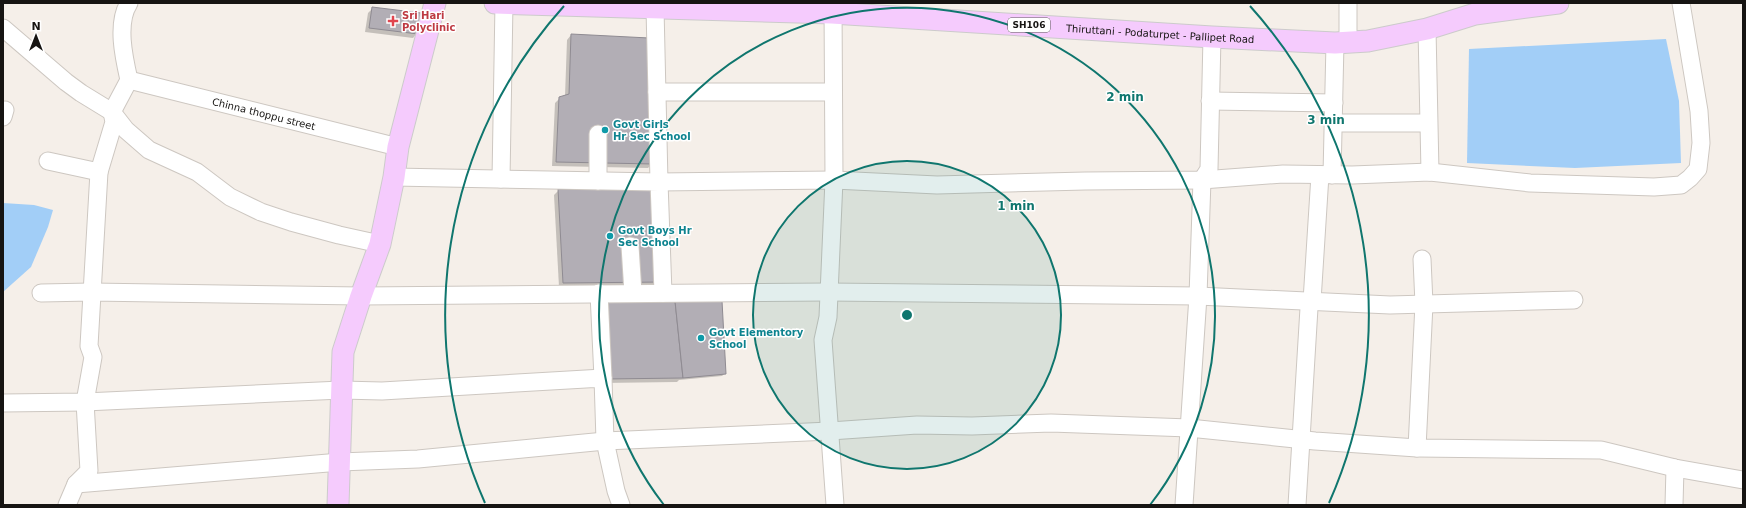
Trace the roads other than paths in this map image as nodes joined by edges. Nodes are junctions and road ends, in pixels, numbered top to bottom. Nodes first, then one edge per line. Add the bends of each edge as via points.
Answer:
1 (129, 3) edge
2 (434, 3) edge
3 (494, 3) edge
4 (504, 3) edge
5 (1348, 3) edge
6 (1558, 3) edge
7 (1681, 3) edge
8 (1538, 4) edge
9 (1507, 7) edge
10 (655, 8) junction
11 (832, 8) edge
12 (3, 28) edge
13 (1427, 29) junction
14 (1212, 37) junction
15 (1342, 43) junction
16 (129, 80) junction
17 (657, 92) junction
18 (833, 92) junction
19 (1210, 101) junction
20 (1334, 103) junction
21 (112, 112) junction
22 (1334, 123) junction
23 (1428, 123) junction
24 (598, 134) dead end
25 (398, 147) junction
26 (48, 161) dead end
27 (99, 172) junction
28 (1430, 172) junction
29 (1326, 175) junction
30 (394, 177) junction
31 (501, 179) junction
32 (834, 180) junction
33 (1202, 180) junction
34 (598, 181) junction
35 (659, 182) junction
36 (380, 244) junction
37 (630, 246) dead end
38 (1422, 259) dead end
39 (91, 292) junction
40 (828, 292) junction
41 (41, 293) dead end
42 (599, 293) junction
43 (632, 293) junction
44 (663, 293) junction
45 (361, 296) junction
46 (1198, 296) junction
47 (1574, 300) dead end
48 (1312, 301) junction
49 (1424, 304) junction
50 (603, 378) junction
51 (341, 390) junction
52 (3, 402) edge
53 (85, 402) junction
54 (1188, 428) junction
55 (830, 431) junction
56 (1300, 439) junction
57 (604, 441) junction
58 (1417, 448) junction
59 (340, 462) junction
60 (1675, 468) junction
61 (1743, 480) edge
62 (76, 484) junction
63 (68, 505) edge
64 (338, 505) edge
65 (621, 505) edge
66 (835, 505) edge
67 (1184, 505) edge
68 (1297, 505) edge
69 (1674, 505) edge

1 - 16 street via 124,11 123,49
2 - 25 main road
3 - 4 main road, Thiruttani - Podaturpet - Pallipet Road / SH106
4 - 10 main road, Thiruttani - Podaturpet - Pallipet Road / SH106
4 - 31 street
5 - 15 street
6 - 8 main road, Thiruttani - Podaturpet - Pallipet Road / SH106
7 - 28 street via 1699,111 1701,143 1698,169 1681,185 1654,187 1530,183
8 - 9 main road, Thiruttani - Podaturpet - Pallipet Road / SH106
9 - 13 main road, Thiruttani - Podaturpet - Pallipet Road / SH106
10 - 11 main road, Thiruttani - Podaturpet - Pallipet Road / SH106
10 - 17 street
11 - 14 main road, Thiruttani - Podaturpet - Pallipet Road / SH106
11 - 18 street
12 - 21 street via 66,82
13 - 15 main road, Thiruttani - Podaturpet - Pallipet Road / SH106 via 1368,41
13 - 23 street
14 - 15 main road, Thiruttani - Podaturpet - Pallipet Road / SH106
14 - 19 street
15 - 20 street
16 - 21 street
16 - 25 street, Chinna thoppu street
17 - 18 street
17 - 35 street
18 - 32 street
19 - 20 street
19 - 33 street via 1209,169
20 - 22 street
21 - 27 street via 114,122
21 - 36 street via 126,130 149,150 197,172 230,197 261,212 291,222
22 - 23 street
22 - 29 street
23 - 28 street
24 - 34 street
25 - 30 main road
26 - 27 street
27 - 39 street
28 - 29 street
29 - 33 street via 1282,174
29 - 48 street
30 - 31 street
30 - 36 main road
31 - 34 street
32 - 33 street via 937,185
32 - 35 street
32 - 40 street
33 - 46 street
34 - 35 street
35 - 44 street
36 - 45 main road
37 - 43 street
38 - 49 street
39 - 41 street
39 - 45 street
39 - 53 street via 89,346 93,357
40 - 44 street
40 - 46 street
40 - 55 street via 828,318 823,340
42 - 43 street
42 - 45 street
42 - 50 street
43 - 44 street
45 - 51 main road via 343,352
46 - 48 street
46 - 54 street
47 - 49 street
48 - 49 street
48 - 56 street via 1309,308
49 - 58 street
50 - 51 street via 382,391
50 - 57 street
51 - 53 street
51 - 59 main road
52 - 53 street
53 - 62 street via 89,471
54 - 55 street via 1051,423 917,425
54 - 56 street
54 - 67 street
55 - 57 street
55 - 66 street
56 - 58 street
56 - 68 street
57 - 59 street via 418,459
57 - 65 street
58 - 60 street via 1600,450
59 - 62 street
59 - 64 main road
60 - 61 street
60 - 69 street
62 - 63 street

